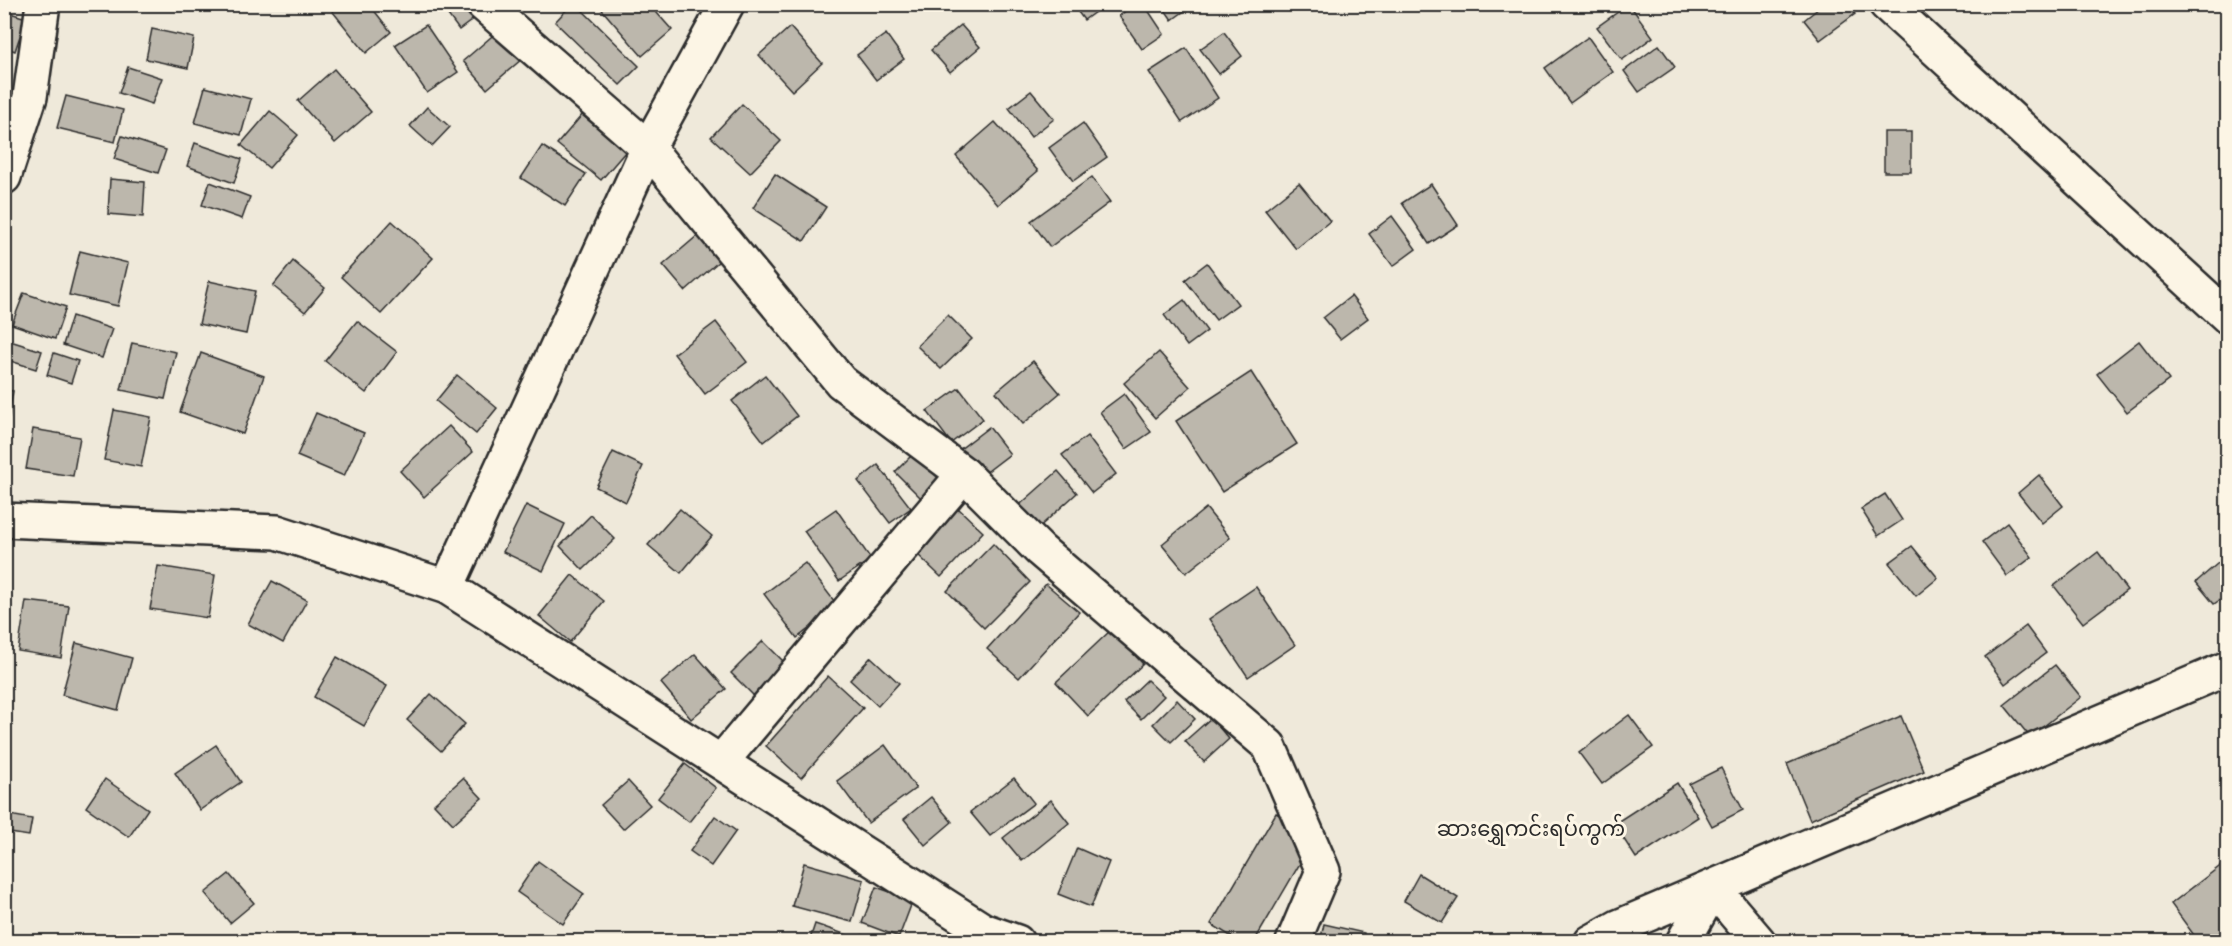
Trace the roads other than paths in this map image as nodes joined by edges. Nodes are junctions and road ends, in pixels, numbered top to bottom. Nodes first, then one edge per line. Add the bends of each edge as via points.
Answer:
1 (43, 4) edge
2 (483, 4) edge
3 (727, 4) edge
4 (1886, 4) edge
5 (648, 148) junction
6 (4, 177) edge
7 (2228, 317) edge
8 (964, 474) junction
9 (4, 520) edge
10 (447, 587) junction
11 (2228, 668) edge
12 (721, 762) junction
13 (1713, 888) junction
14 (1017, 942) edge
15 (1293, 942) edge
16 (1591, 942) edge
17 (1683, 942) edge
18 (1759, 942) edge

1 - 6 street via 30,97
2 - 5 street
3 - 5 street
4 - 7 street
5 - 8 street via 841,382
5 - 10 street
8 - 12 street
8 - 15 street via 1040,550 1269,746 1323,872
9 - 10 street via 277,532
10 - 12 street
11 - 13 street
12 - 14 street via 983,930
13 - 16 street
13 - 17 street
13 - 18 street

